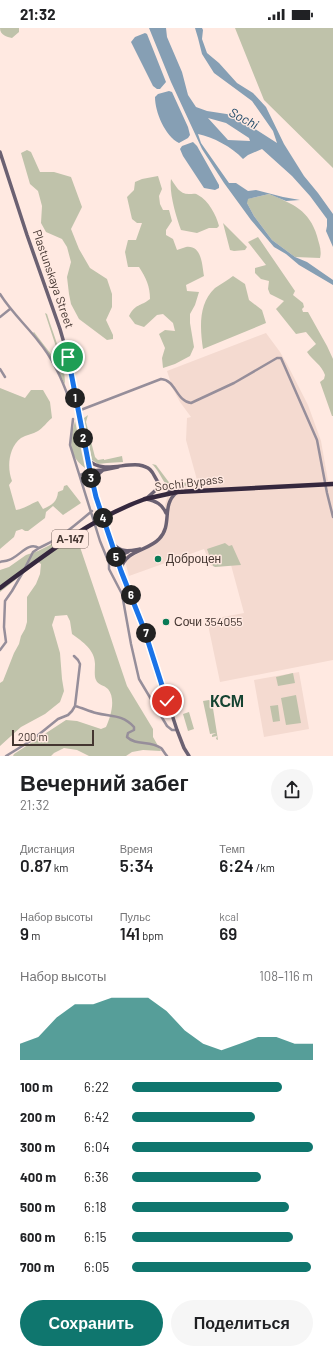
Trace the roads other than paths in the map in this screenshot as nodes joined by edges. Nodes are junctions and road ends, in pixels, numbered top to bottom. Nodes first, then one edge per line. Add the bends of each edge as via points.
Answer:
1 (0, 152) edge
2 (0, 294) edge
3 (1, 298) edge
4 (10, 309) junction
5 (0, 317) edge
6 (0, 369) edge
7 (5, 377) dead end
8 (69, 399) dead end
9 (78, 412) junction
10 (73, 419) dead end
11 (87, 456) junction
12 (103, 469) junction
13 (90, 471) junction
14 (80, 475) junction
15 (158, 480) junction
16 (93, 484) junction
17 (333, 484) edge
18 (176, 492) junction
19 (145, 499) junction
20 (92, 511) junction
21 (167, 513) junction
22 (333, 517) edge
23 (112, 543) junction
24 (40, 548) junction
25 (129, 553) junction
26 (116, 557) junction
27 (0, 562) edge
28 (120, 569) junction
29 (0, 588) edge
30 (0, 631) edge
31 (4, 632) junction
32 (0, 650) edge
33 (74, 656) dead end
34 (75, 706) junction
35 (177, 730) junction
36 (6, 756) edge
37 (167, 756) edge
38 (189, 756) edge

1 - 9 main road, Plastunskaya Street via 60,329
2 - 3 street
3 - 4 street
4 - 5 street
4 - 8 street via 45,350
6 - 7 street
9 - 11 main road, Plastunskaya Street
9 - 22 street via 161,379 167,380 183,400 191,403 281,358 317,440
10 - 14 street via 70,445
11 - 12 main road via 92,464
11 - 13 main road, Plastunskaya Street
12 - 13 main road
12 - 15 main road via 140,465 148,468
12 - 16 main road via 97,474
13 - 14 street
13 - 16 main road, Plastunskaya Street
14 - 20 street
15 - 18 main road via 163,488
15 - 19 main road, А-147 via 155,492
16 - 23 main road, Plastunskaya Street
17 - 18 highway, Sochi Bypass / А-147, bridge
18 - 19 highway, Sochi Bypass / А-147
18 - 21 main road via 169,500
19 - 21 main road via 160,503
19 - 29 highway, Sochi Bypass / А-147, bridge via 92,524
20 - 24 street via 59,538
20 - 35 street via 109,569 122,594 139,679 167,726
21 - 25 main road via 167,525 154,544
23 - 25 main road via 119,550
23 - 26 main road, Plastunskaya Street
24 - 27 street via 30,546 13,559
24 - 31 street via 33,552 5,601
25 - 26 main road
25 - 28 main road
26 - 28 main road, Plastunskaya Street
28 - 35 main road, Plastunskaya Street via 144,629
30 - 31 street
31 - 32 street via 6,642
33 - 34 street via 80,664
34 - 36 street via 68,715 58,719 32,740
34 - 37 street via 123,718 134,727 127,736 131,740 161,748
35 - 38 main road, Plastunskaya Street

